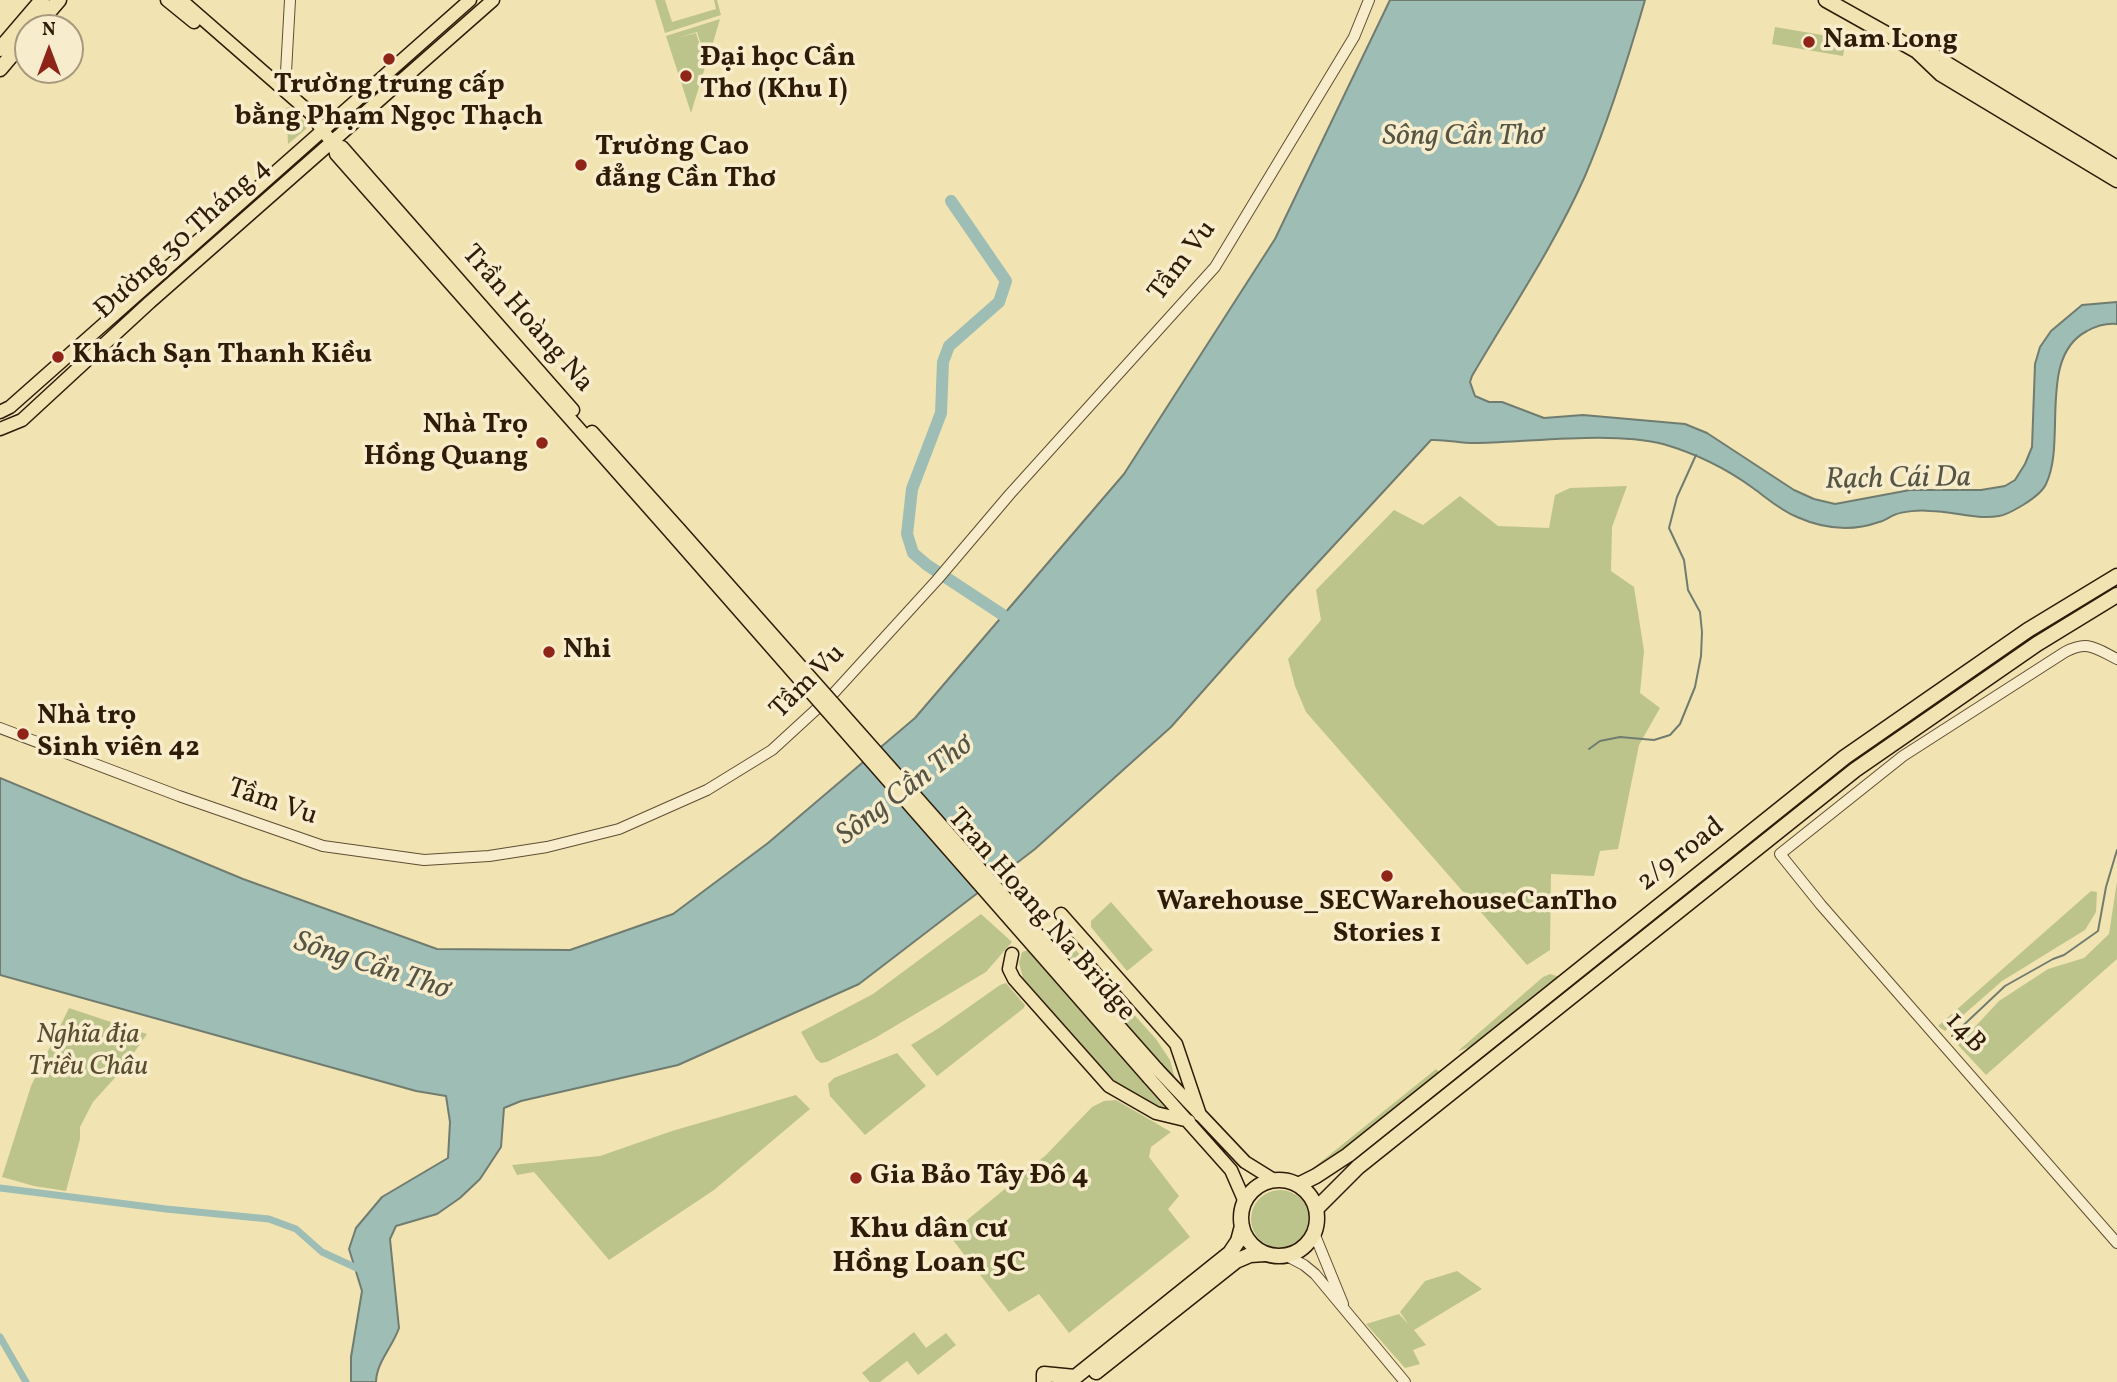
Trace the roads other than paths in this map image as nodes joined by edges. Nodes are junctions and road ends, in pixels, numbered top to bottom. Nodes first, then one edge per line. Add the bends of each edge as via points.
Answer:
1 (42, 0) edge
2 (59, 0) edge
3 (167, 0) edge
4 (181, 0) edge
5 (289, 0) edge
6 (470, 0) edge
7 (493, 0) edge
8 (1369, 0) edge
9 (1826, 0) edge
10 (47, 14) edge
11 (0, 49) edge
12 (14, 52) edge
13 (0, 69) edge
14 (285, 90) junction
15 (2024, 119) junction
16 (319, 126) junction
17 (333, 145) junction
18 (2117, 168) edge
19 (2117, 180) edge
20 (0, 412) edge
21 (0, 429) edge
22 (672, 528) junction
23 (2112, 579) edge
24 (2116, 595) edge
25 (2117, 659) edge
26 (833, 694) junction
27 (820, 706) junction
28 (0, 728) edge
29 (1061, 914) dead end
30 (1012, 954) dead end
31 (1194, 1118) junction
32 (1274, 1180) junction
33 (1298, 1185) junction
34 (1245, 1202) junction
35 (1316, 1209) junction
36 (1242, 1226) junction
37 (1314, 1233) junction
38 (2117, 1243) edge
39 (1265, 1254) junction
40 (1285, 1255) junction
41 (1348, 1315) junction
42 (1076, 1380) edge
43 (1044, 1382) edge
44 (1405, 1382) edge

1 - 11 highway
2 - 10 highway
3 - 16 main road, Trần Hoàng Na
4 - 14 main road, Trần Hoàng Na
5 - 14 street
6 - 16 main road, Đường 30 Tháng 4
7 - 17 main road, Đường 30 Tháng 4
8 - 26 street, Tầm Vu via 1354,37 1215,267
9 - 15 highway via 1934,56
12 - 13 highway
14 - 16 main road, Trần Hoàng Na
15 - 18 highway
15 - 19 highway
16 - 17 main road, Trần Hoàng Na
16 - 20 main road, Đường 30 Tháng 4
17 - 21 main road, Đường 30 Tháng 4 via 150,302 22,420
17 - 22 main road, Trần Hoàng Na via 336,154
22 - 26 main road via 682,526
22 - 27 main road via 668,537
22 - 31 main road, Tran Hoang Na Bridge, bridge
23 - 33 highway, 2/9 road via 2028,630 1845,757 1348,1155
24 - 35 highway, 2/9 road via 2037,644 1855,771 1358,1167
25 - 38 street, 14B via 2087,644 2065,652 1903,756 1780,854
26 - 27 street, Tầm Vu
27 - 28 street, Tầm Vu via 772,750 740,770 707,790 619,829 535,849 424,860 323,846
29 - 31 main road via 1176,1044
30 - 31 main road via 1009,969 1014,979 1109,1086 1156,1113
31 - 32 main road via 1245,1162
31 - 34 main road via 1231,1170
32 - 33 highway
32 - 34 highway via 1257,1187
33 - 35 highway via 1308,1192
34 - 36 highway
35 - 37 highway
36 - 39 highway via 1251,1243
36 - 42 highway via 1230,1253
37 - 40 highway via 1303,1248
37 - 41 street
39 - 40 highway
39 - 42 highway via 1236,1261
40 - 41 street via 1310,1269
41 - 44 street
42 - 43 highway via 1044,1374

